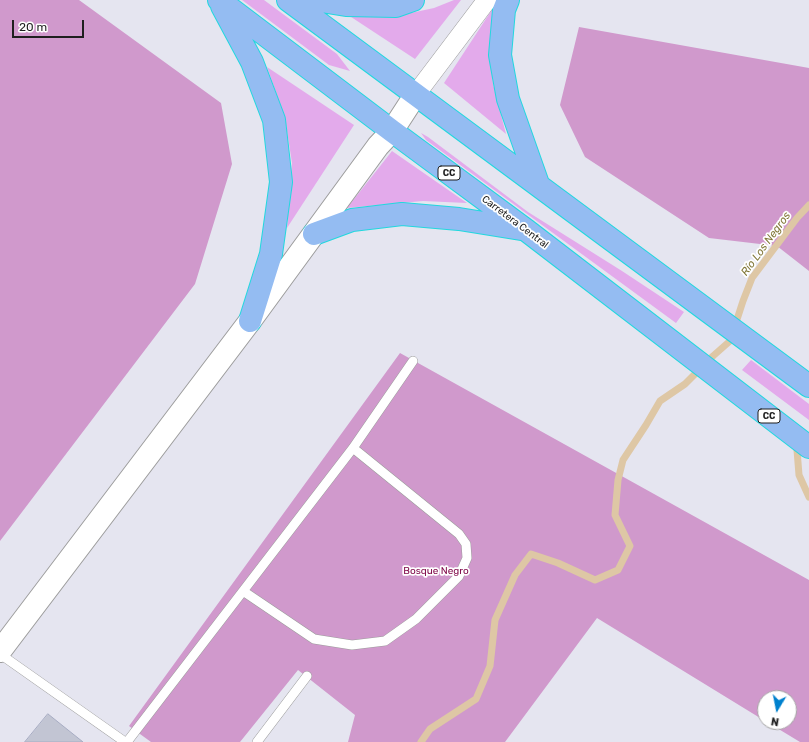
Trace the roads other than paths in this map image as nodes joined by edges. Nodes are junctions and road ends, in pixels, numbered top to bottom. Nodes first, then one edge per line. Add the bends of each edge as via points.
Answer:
1 (219, 0) edge
2 (288, 0) edge
3 (315, 0) edge
4 (413, 0) edge
5 (487, 0) edge
6 (508, 0) edge
7 (416, 94) junction
8 (392, 131) junction
9 (538, 184) junction
10 (526, 230) junction
11 (314, 234) junction
12 (250, 321) junction
13 (413, 361) dead end
14 (809, 386) edge
15 (809, 447) edge
16 (353, 448) junction
17 (243, 591) junction
18 (0, 651) edge
19 (0, 654) edge
20 (306, 676) dead end
21 (126, 742) edge
22 (257, 742) edge

1 - 8 highway, Carretera Central / CC
1 - 12 highway via 252,62 274,120 281,182 271,254
2 - 7 highway
3 - 4 highway via 346,5 396,6
5 - 7 street
6 - 9 highway via 504,10 500,54 508,99
7 - 8 street
7 - 9 highway
8 - 10 highway, Carretera Central / CC
8 - 11 street via 378,146
9 - 14 highway
10 - 11 highway via 459,219 402,214 352,220
10 - 15 highway, Carretera Central / CC
11 - 12 street
12 - 18 street
13 - 16 lane
16 - 17 lane
16 - 17 lane via 459,534 466,544 467,558 459,576 416,619 385,641 352,645 314,639
17 - 21 lane
19 - 21 lane
20 - 22 lane

